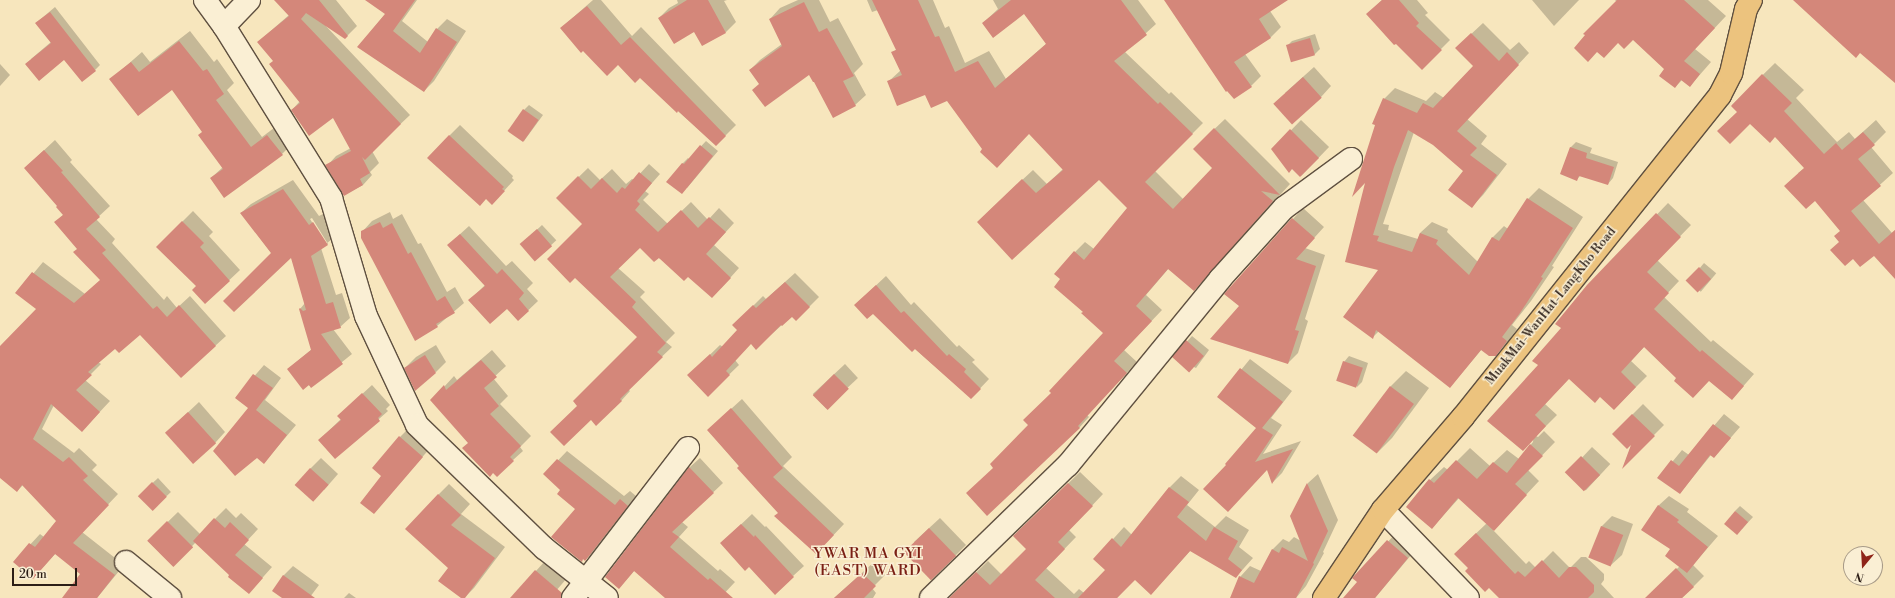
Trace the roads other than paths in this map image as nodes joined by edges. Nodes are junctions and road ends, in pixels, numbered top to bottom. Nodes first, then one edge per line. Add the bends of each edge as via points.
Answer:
1 (205, 0) edge
2 (249, 0) edge
3 (1751, 0) edge
4 (224, 26) junction
5 (1351, 159) dead end
6 (688, 448) dead end
7 (1383, 510) junction
8 (126, 562) dead end
9 (586, 581) junction
10 (170, 598) edge
11 (573, 598) edge
12 (607, 598) edge
13 (931, 598) edge
14 (1324, 598) edge
15 (1468, 598) edge

1 - 4 street
2 - 4 street
3 - 7 main road, MuakMai-WanHat-LangKho Road via 1746,9 1731,73 1720,95 1462,417
4 - 9 street via 330,198 366,316 417,425 544,548
5 - 13 street via 1284,208 1220,279 1068,465
6 - 9 street
7 - 14 main road, MuakMai-WanHat-LangKho Road
7 - 15 street
8 - 10 street
9 - 11 street
9 - 12 street

